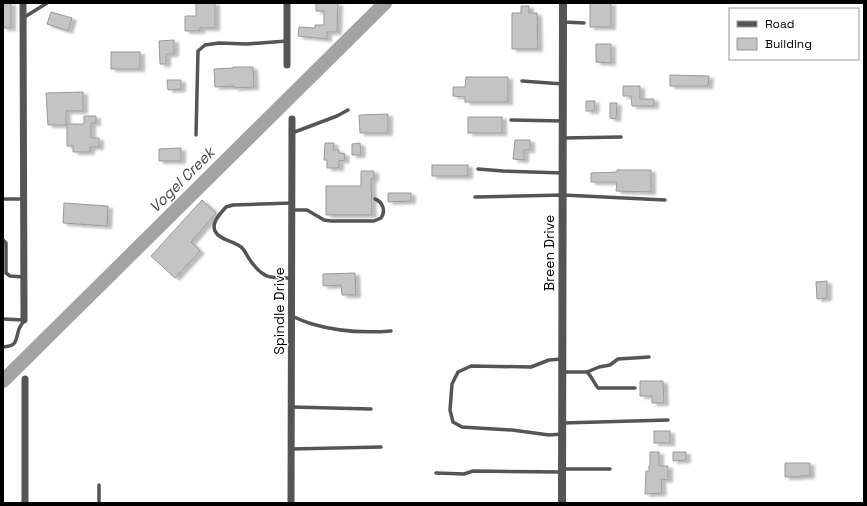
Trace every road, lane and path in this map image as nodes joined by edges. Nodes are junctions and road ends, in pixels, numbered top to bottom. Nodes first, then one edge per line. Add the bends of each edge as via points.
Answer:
1 (23, 3) edge
2 (47, 3) edge
3 (287, 3) edge
4 (563, 3) edge
5 (23, 18) junction
6 (563, 22) junction
7 (584, 23) dead end
8 (287, 41) junction
9 (287, 65) dead end
10 (522, 81) dead end
11 (563, 84) junction
12 (348, 110) dead end
13 (292, 119) dead end
14 (511, 120) dead end
15 (563, 121) junction
16 (292, 133) junction
17 (196, 135) dead end
18 (621, 137) dead end
19 (563, 138) junction
20 (478, 169) dead end
21 (562, 173) junction
22 (562, 195) junction
23 (474, 197) dead end
24 (3, 199) edge
25 (24, 199) junction
26 (375, 199) dead end
27 (665, 200) dead end
28 (292, 207) junction
29 (3, 240) edge
30 (24, 277) junction
31 (292, 278) junction
32 (292, 316) junction
33 (3, 319) edge
34 (24, 320) junction
35 (391, 331) dead end
36 (3, 347) edge
37 (650, 357) dead end
38 (562, 359) junction
39 (562, 372) junction
40 (587, 372) junction
41 (25, 379) dead end
42 (635, 388) dead end
43 (292, 407) junction
44 (371, 409) dead end
45 (668, 420) dead end
46 (562, 423) junction
47 (562, 434) junction
48 (381, 447) dead end
49 (292, 449) junction
50 (610, 469) dead end
51 (562, 470) junction
52 (436, 473) dead end
53 (99, 485) dead end
54 (25, 503) edge
55 (99, 503) edge
56 (291, 503) edge
57 (562, 503) edge

1 - 5 street
2 - 5 lane
3 - 8 street
4 - 6 street, Breen Drive
5 - 25 street
6 - 7 lane
6 - 11 street, Breen Drive
8 - 9 street
8 - 17 lane via 219,43 205,45 198,51
10 - 11 lane
11 - 15 street, Breen Drive
12 - 16 lane
13 - 16 street, Spindle Drive
14 - 15 lane
15 - 19 street, Breen Drive
16 - 28 street, Spindle Drive
18 - 19 lane
19 - 21 street, Breen Drive
20 - 21 lane
21 - 22 street, Breen Drive
22 - 23 lane
22 - 27 lane
22 - 38 street, Breen Drive
24 - 25 lane
25 - 30 street
26 - 28 lane via 382,203 383,207 380,221 324,220 311,211
28 - 31 street, Spindle Drive
28 - 31 lane via 233,205 226,207 214,223 219,236 242,247 263,275
29 - 30 lane via 6,242 6,274
30 - 34 street
31 - 32 street, Spindle Drive
32 - 35 lane via 312,324 341,329
32 - 43 street, Spindle Drive
33 - 34 lane
34 - 36 lane via 16,342
37 - 40 lane via 618,359 610,365
38 - 39 street, Breen Drive
38 - 47 lane via 549,360 531,367 471,366 458,372 452,384 450,410 453,422 462,427
39 - 40 lane
39 - 46 street, Breen Drive
40 - 42 lane via 598,388
41 - 54 street
43 - 44 lane
43 - 49 street, Spindle Drive
45 - 46 lane
46 - 47 street, Breen Drive
47 - 51 street, Breen Drive
48 - 49 lane
49 - 56 street, Spindle Drive
50 - 51 lane
51 - 52 lane
51 - 57 street, Breen Drive
53 - 55 lane

